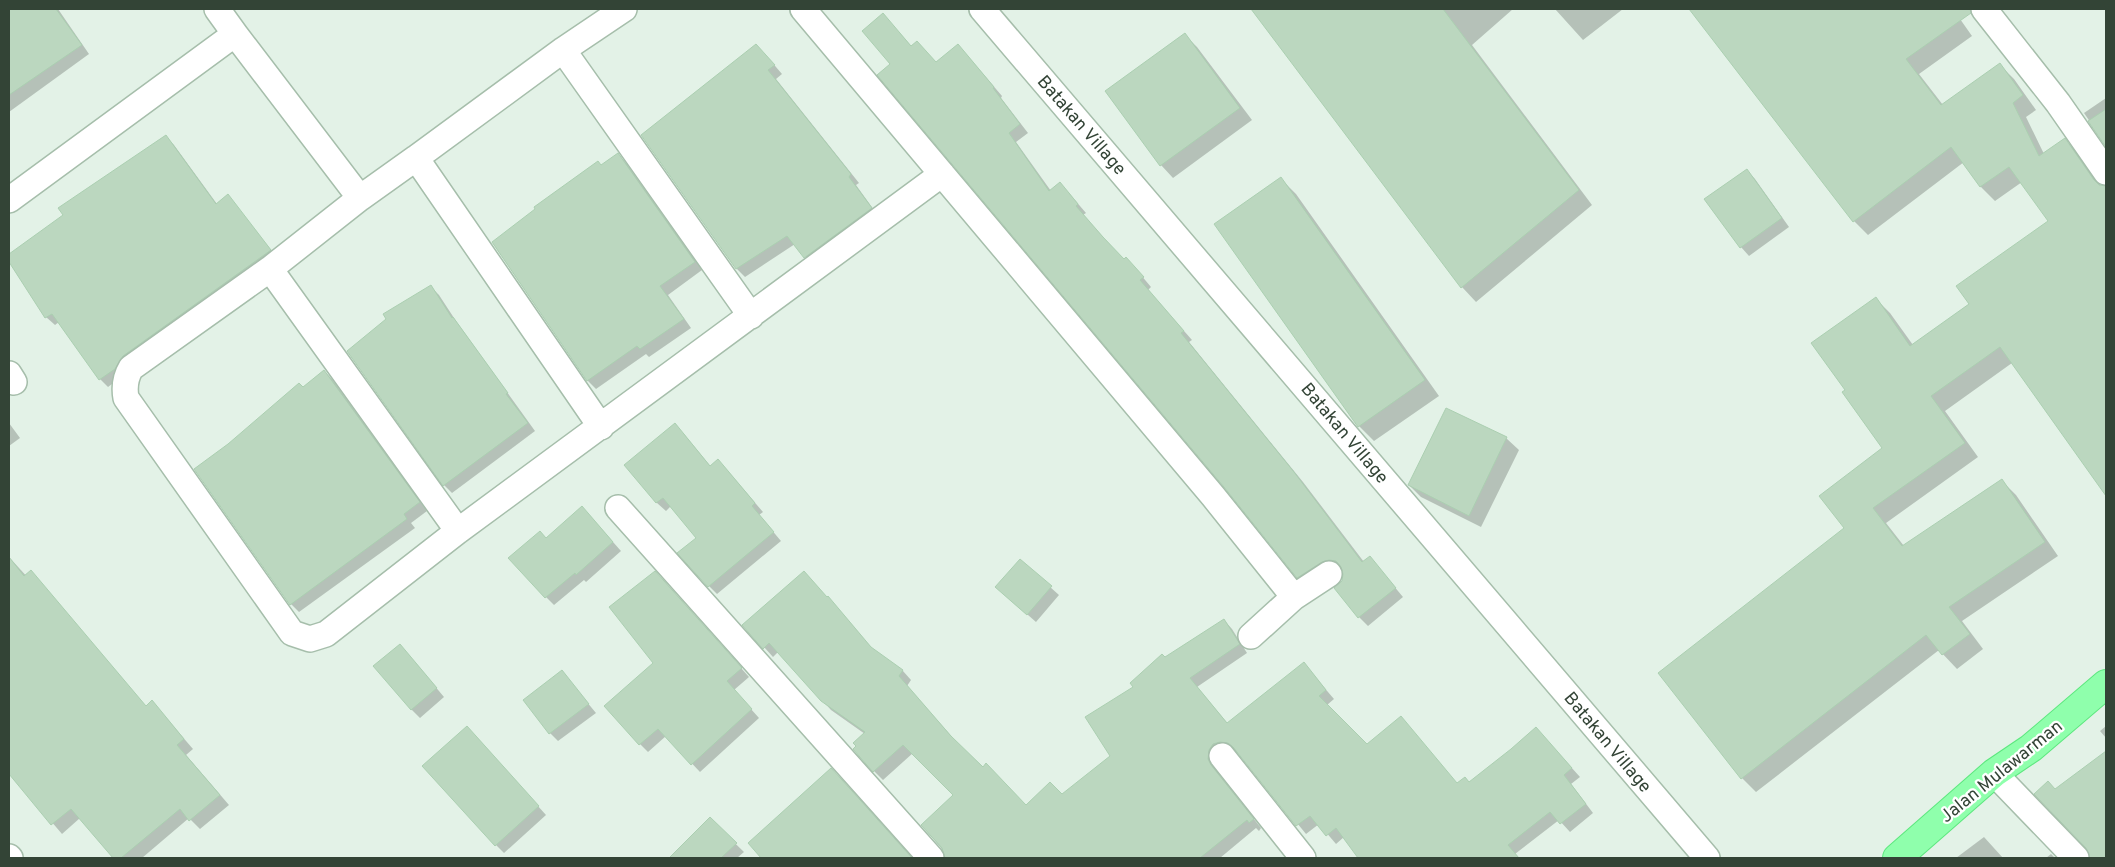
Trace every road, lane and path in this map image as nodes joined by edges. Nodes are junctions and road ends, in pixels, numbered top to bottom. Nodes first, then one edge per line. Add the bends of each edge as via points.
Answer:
1 (217, 9) edge
2 (624, 9) edge
3 (803, 9) edge
4 (982, 9) edge
5 (1984, 9) edge
6 (235, 34) junction
7 (563, 50) junction
8 (416, 158) junction
9 (2106, 172) edge
10 (942, 174) junction
11 (360, 198) junction
12 (9, 200) edge
13 (270, 269) junction
14 (751, 316) junction
15 (601, 427) junction
16 (618, 508) dead end
17 (458, 531) junction
18 (1329, 574) dead end
19 (1294, 597) junction
20 (1251, 636) dead end
21 (2106, 684) edge
22 (1222, 756) dead end
23 (1994, 773) junction
24 (931, 858) edge
25 (1303, 858) edge
26 (1707, 858) edge
27 (1897, 858) edge
28 (2076, 858) edge

1 - 6 street
2 - 7 street
3 - 10 street
4 - 26 street, Batakan Village
5 - 9 street via 2058,102
6 - 11 street
6 - 12 street
7 - 8 street
7 - 14 street
8 - 11 street
8 - 15 street
10 - 14 street
10 - 19 street
11 - 13 street
13 - 17 street
13 - 17 street via 131,368 124,389 126,398 292,632 310,639 326,634
14 - 15 street
15 - 17 street
16 - 24 street
18 - 19 street
19 - 20 street
21 - 23 main road, Jalan Mulawarman via 2030,748
22 - 25 street
23 - 27 main road, Jalan Mulawarman
23 - 28 street

